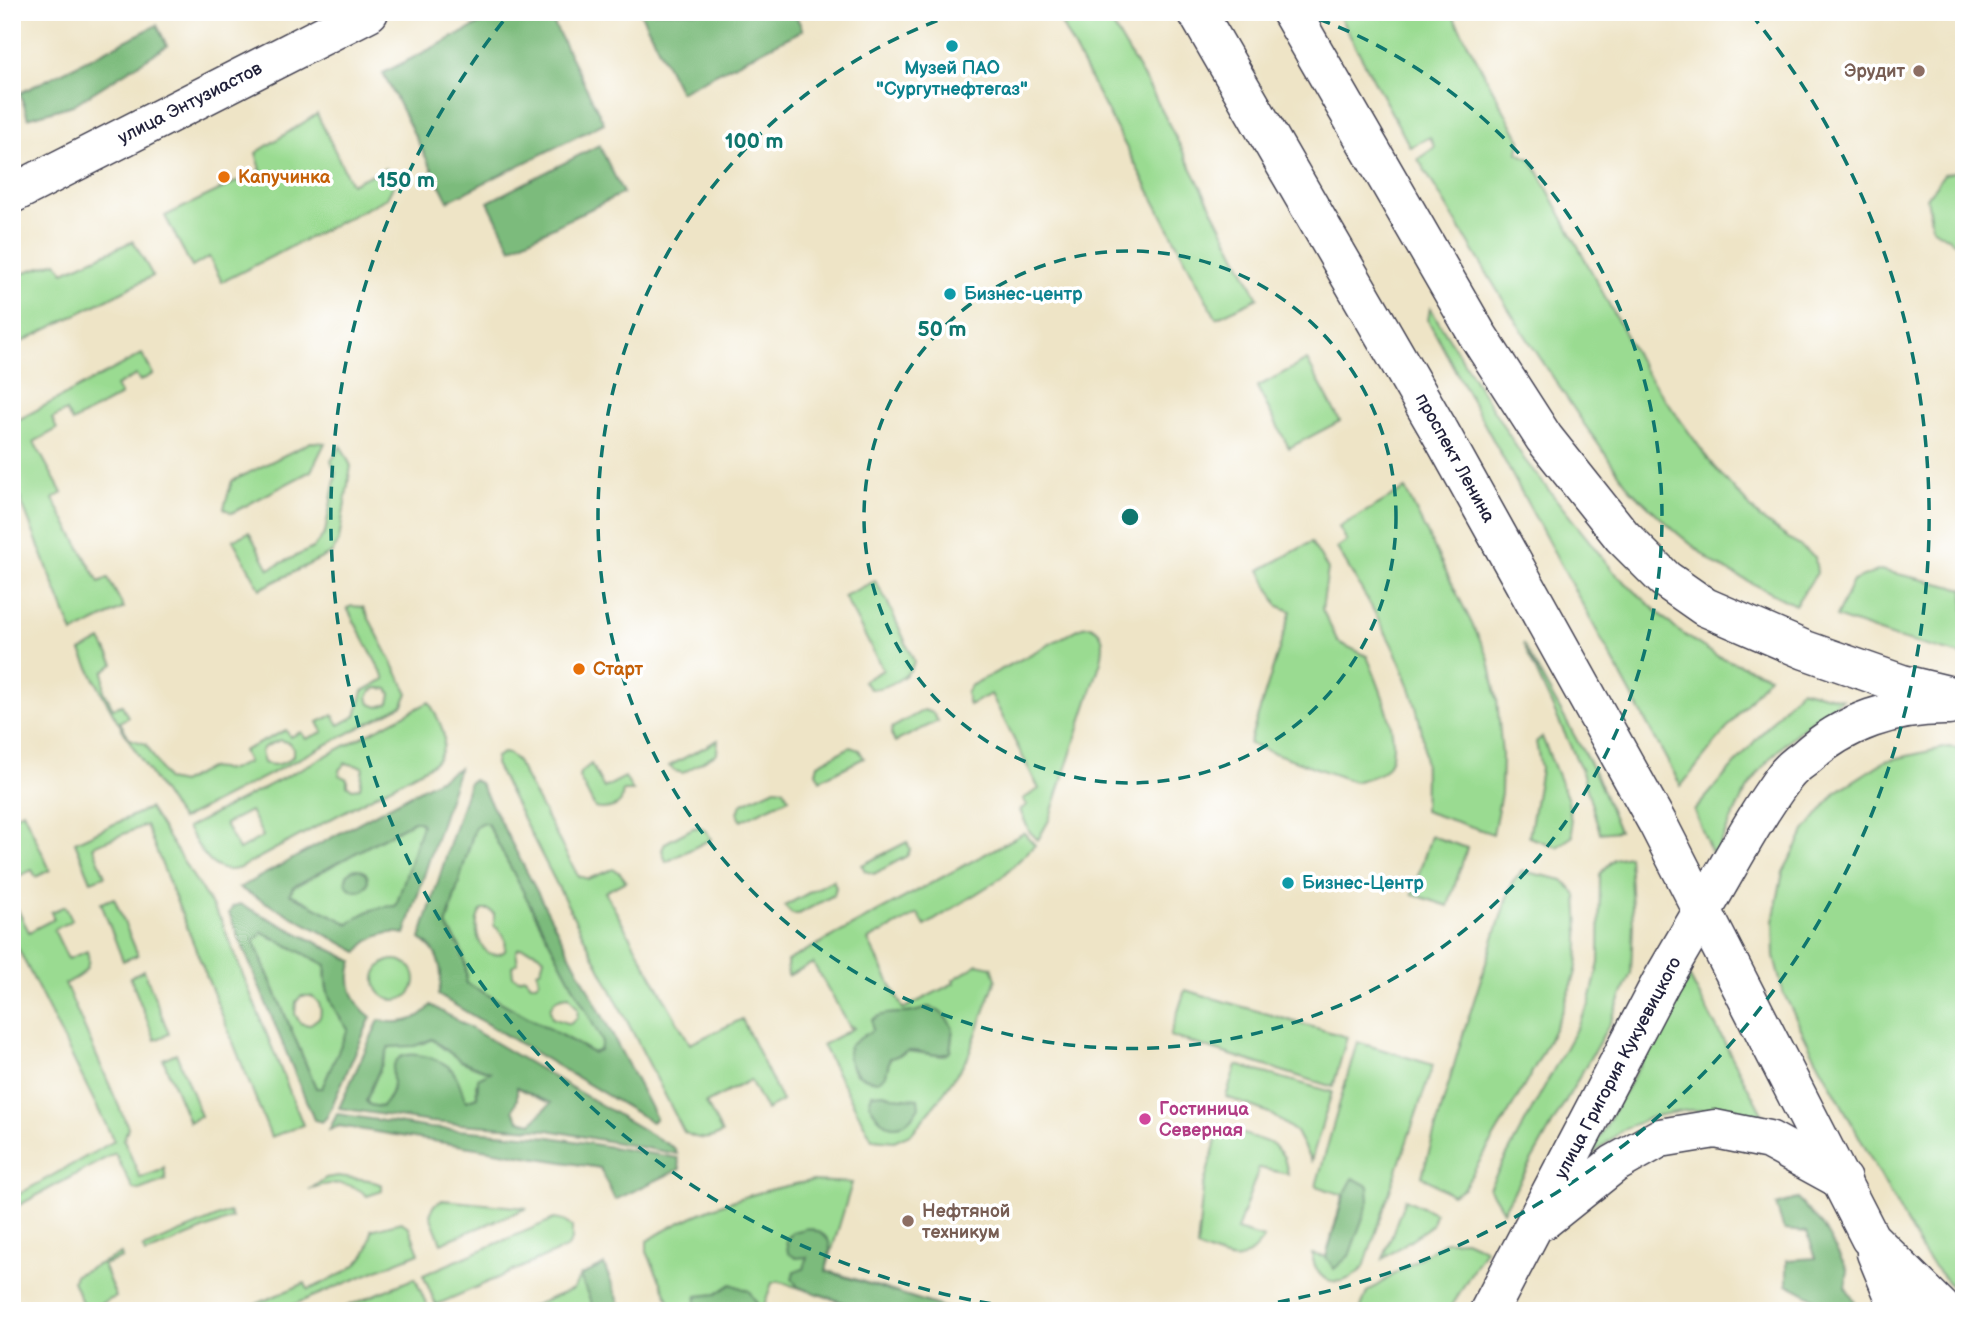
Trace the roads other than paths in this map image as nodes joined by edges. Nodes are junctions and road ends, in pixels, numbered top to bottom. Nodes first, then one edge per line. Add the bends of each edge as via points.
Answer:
1 (369, 12) edge
2 (1197, 12) edge
3 (1292, 12) edge
4 (12, 194) edge
5 (1964, 699) edge
6 (1964, 706) edge
7 (1703, 910) junction
8 (1842, 1180) junction
9 (1534, 1228) junction
10 (1870, 1238) junction
11 (1489, 1311) edge
12 (1900, 1311) edge
13 (1944, 1311) edge

1 - 4 main road, улица Энтузиастов
2 - 7 main road, проспект Ленина via 1440,432
3 - 5 main road via 1477,334 1544,438 1622,536 1665,579 1705,607 1805,650 1902,684
6 - 7 main road, улица Григория Кукуевицкого via 1890,712 1852,725 1817,747 1786,775
7 - 8 main road, проспект Ленина
7 - 9 main road, улица Григория Кукуевицкого
8 - 9 main road, улица Григория Кукуевицкого via 1769,1140 1704,1130 1660,1138 1614,1164
8 - 10 main road, проспект Ленина
9 - 11 main road, улица Григория Кукуевицкого
10 - 12 main road
10 - 13 main road

